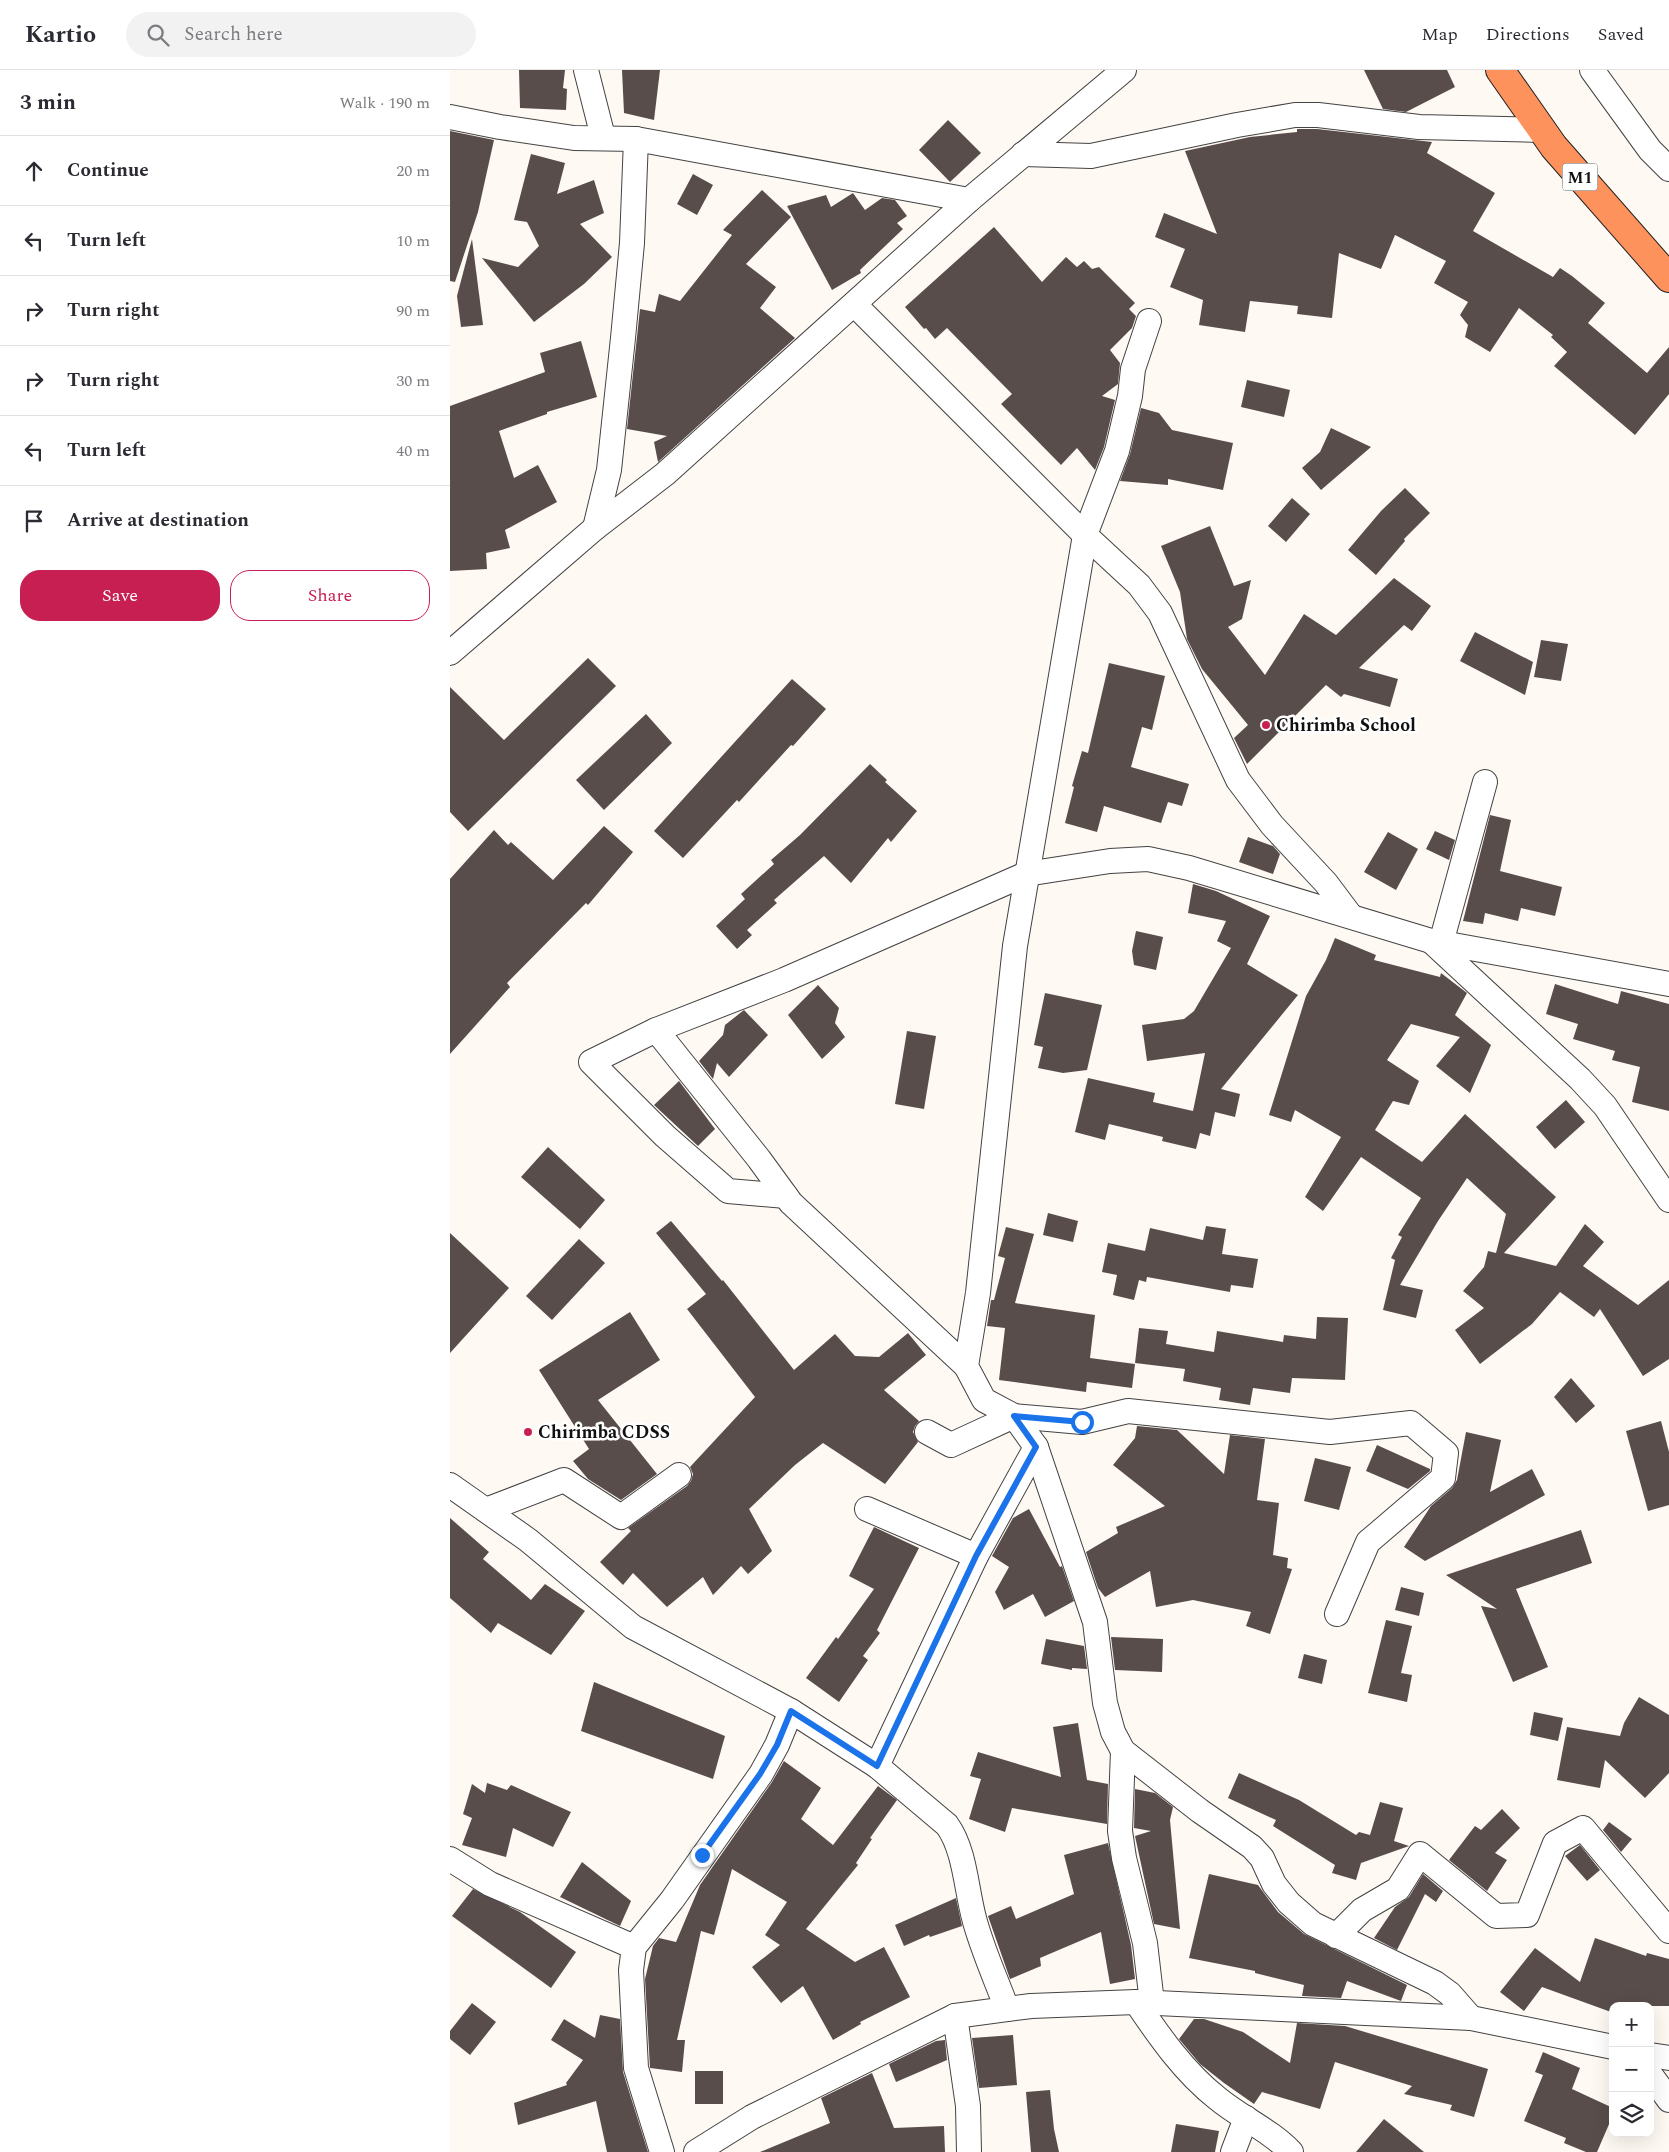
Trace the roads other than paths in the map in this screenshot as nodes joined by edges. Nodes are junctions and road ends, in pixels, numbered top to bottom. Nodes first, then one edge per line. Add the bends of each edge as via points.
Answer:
1 (586, 70) edge
2 (1124, 70) edge
3 (1500, 70) edge
4 (1592, 70) edge
5 (450, 117) edge
6 (1543, 130) junction
7 (602, 137) junction
8 (636, 139) junction
9 (1023, 154) junction
10 (1669, 169) edge
11 (969, 200) junction
12 (1669, 278) edge
13 (855, 305) junction
14 (1149, 321) dead end
15 (598, 408) dead end
16 (608, 470) junction
17 (595, 528) junction
18 (1085, 535) junction
19 (450, 653) edge
20 (1485, 782) dead end
21 (1026, 874) junction
22 (1350, 915) junction
23 (1436, 942) junction
24 (1669, 984) edge
25 (656, 1030) junction
26 (786, 1196) junction
27 (1669, 1200) edge
28 (966, 1366) junction
29 (1014, 1416) junction
30 (927, 1432) dead end
31 (1036, 1447) junction
32 (679, 1475) dead end
33 (450, 1485) edge
34 (867, 1509) dead end
35 (486, 1510) junction
36 (976, 1556) junction
37 (1337, 1614) dead end
38 (791, 1711) junction
39 (1123, 1751) junction
40 (877, 1766) junction
41 (450, 1858) edge
42 (1669, 1931) edge
43 (1336, 1936) junction
44 (634, 1947) junction
45 (1144, 2002) junction
46 (1007, 2009) junction
47 (955, 2016) junction
48 (1471, 2018) junction
49 (1609, 2047) edge
50 (1654, 2056) edge
51 (1669, 2058) edge
52 (1654, 2079) edge
53 (1669, 2100) edge
54 (1246, 2118) junction
55 (662, 2152) edge
56 (696, 2152) edge
57 (969, 2152) edge
58 (1233, 2152) edge
59 (1291, 2152) edge

1 - 7 street
2 - 9 street
3 - 6 highway, M1
4 - 10 street via 1650,150
5 - 7 street via 574,138
6 - 9 street via 1419,127 1318,114 1295,115 1091,156
6 - 12 highway, M1 via 1554,147
7 - 8 street
8 - 11 street
8 - 16 street via 632,243
9 - 11 street
11 - 13 street
13 - 17 street via 666,474
13 - 18 street
14 - 18 street via 1133,369 1117,451
15 - 16 street via 602,456
16 - 17 street
17 - 19 street
18 - 21 street
18 - 22 street via 1139,585 1160,613 1238,780 1272,825 1326,883
20 - 23 street
21 - 22 street via 1110,861 1148,860 1180,865
21 - 25 street via 784,980
21 - 28 street via 1015,946 978,1292
22 - 23 street
23 - 24 street
23 - 27 street via 1605,1106
25 - 26 street
25 - 26 street via 591,1062 665,1136 728,1191
26 - 28 street
28 - 29 street via 984,1400
29 - 30 street via 951,1445
29 - 31 street
29 - 37 street via 1082,1422 1128,1411 1330,1432 1411,1422 1446,1453 1443,1478 1368,1542
31 - 36 street
31 - 39 street via 1095,1622 1105,1703 1113,1732
32 - 35 street via 621,1517 564,1480
33 - 35 street
34 - 36 street
35 - 38 street via 528,1540 634,1627
36 - 40 street
38 - 40 street
38 - 44 street via 760,1774 672,1900
39 - 43 street via 1252,1847 1289,1903 1313,1924
39 - 45 street via 1120,1831 1145,1943
40 - 46 street via 954,1834 974,1918
41 - 44 street via 490,1884
42 - 43 street via 1583,1828 1555,1843 1527,1915 1496,1916 1420,1854 1398,1889 1362,1910
43 - 48 street via 1435,1983 1450,1994
44 - 55 street via 636,2068
45 - 46 street
45 - 48 street
45 - 54 street via 1156,2032 1185,2067 1217,2098
46 - 47 street
47 - 56 street via 752,2117
47 - 57 street via 968,2106
48 - 49 street
50 - 51 street
52 - 53 street
54 - 58 street
54 - 59 street

